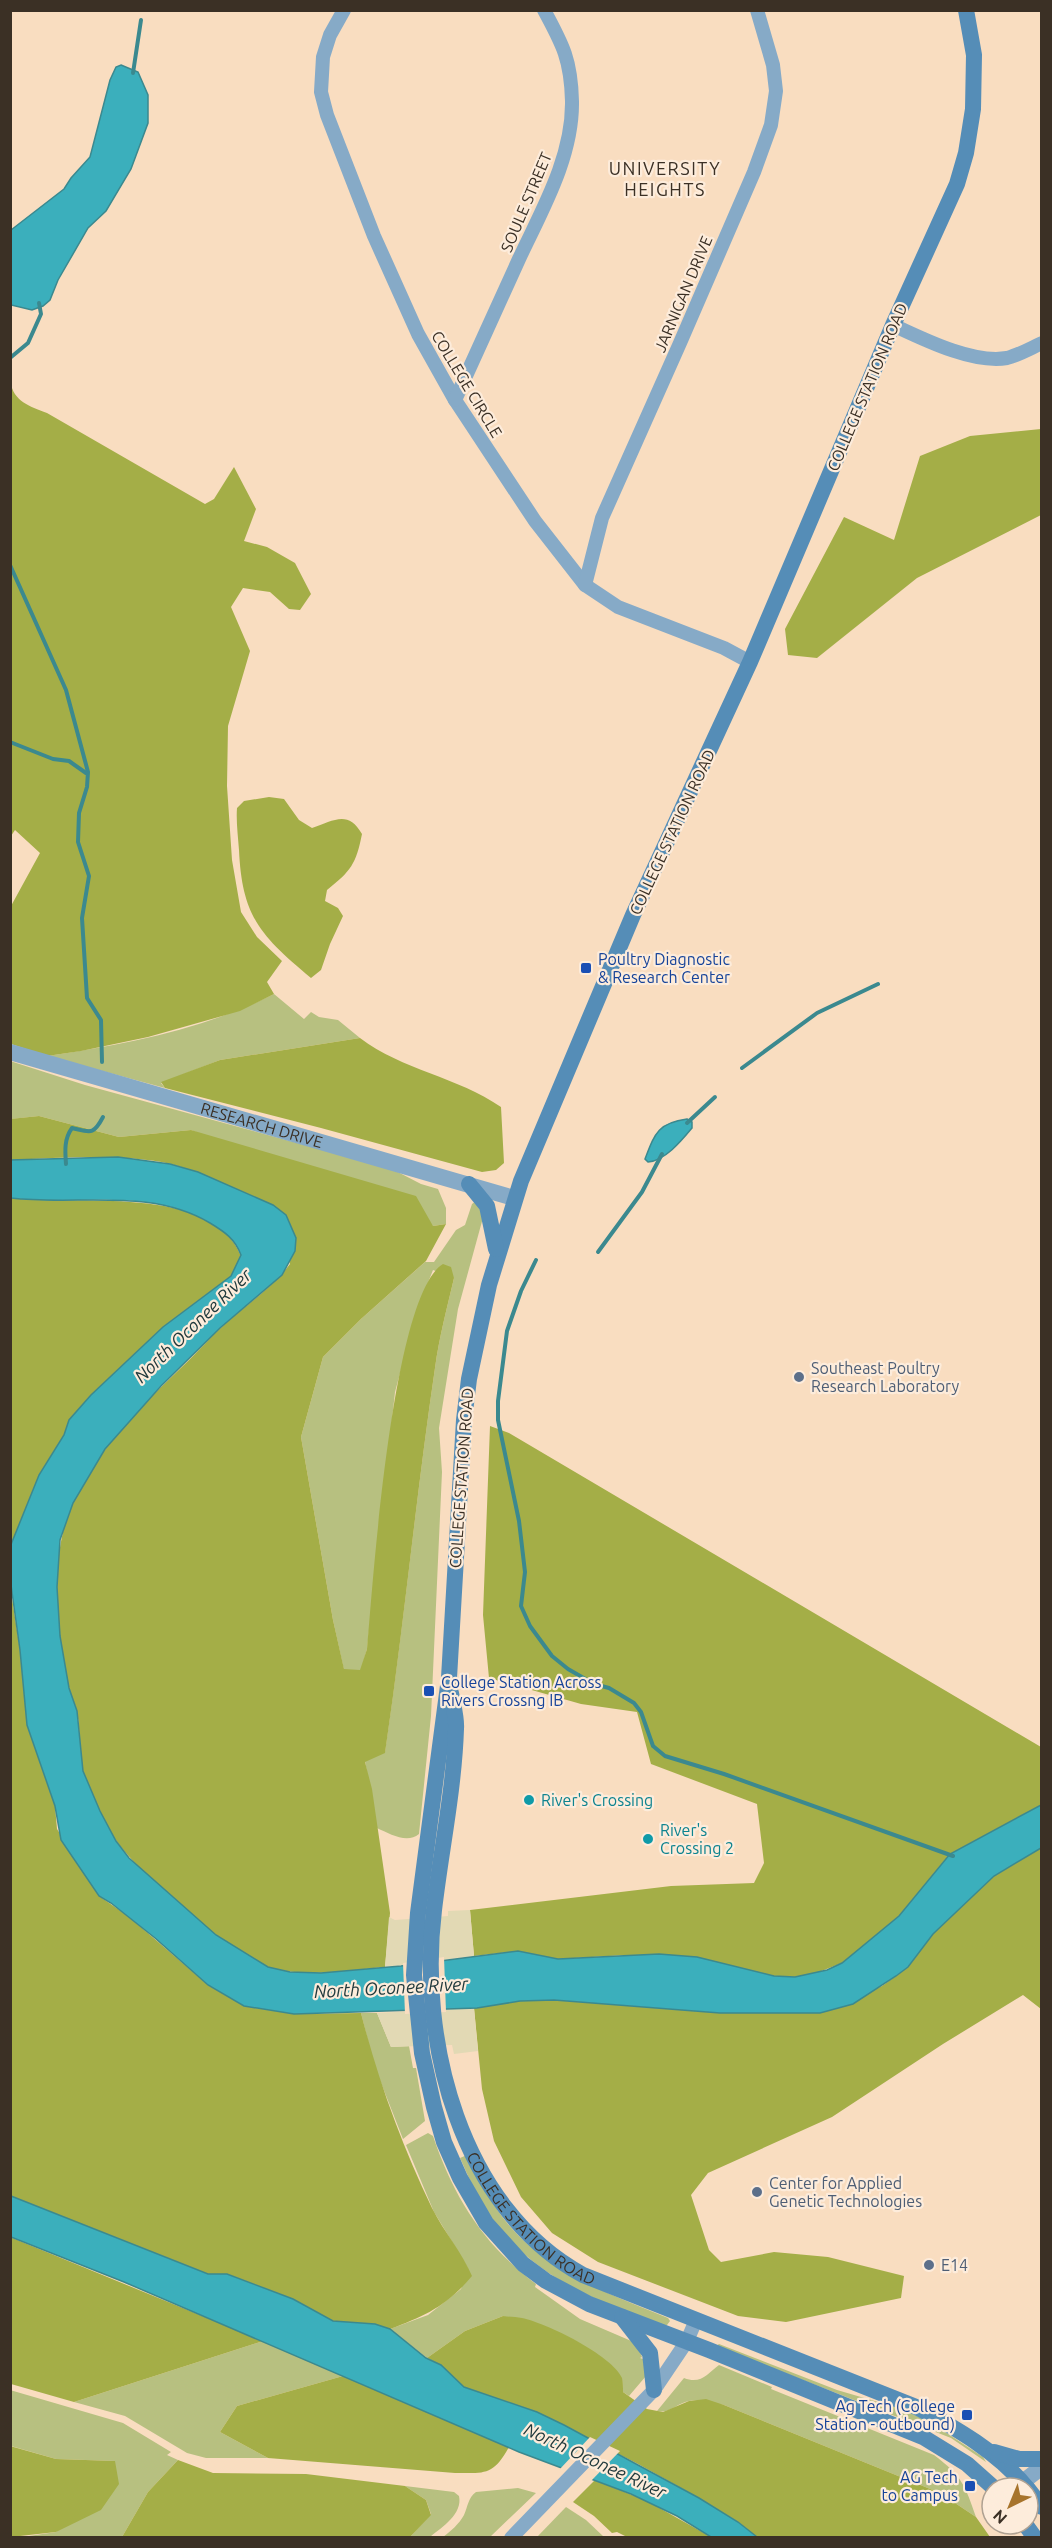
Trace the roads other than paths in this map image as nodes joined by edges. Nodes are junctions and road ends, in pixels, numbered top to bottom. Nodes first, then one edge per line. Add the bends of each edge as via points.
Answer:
1 (344, 10) edge
2 (544, 10) edge
3 (757, 10) edge
4 (966, 10) edge
5 (893, 325) junction
6 (1041, 343) edge
7 (455, 400) junction
8 (585, 585) junction
9 (750, 662) junction
10 (10, 1052) edge
11 (469, 1184) junction
12 (514, 1198) junction
13 (497, 1253) junction
14 (430, 2053) junction
15 (621, 2316) junction
16 (696, 2320) junction
17 (687, 2341) junction
18 (654, 2390) junction
19 (987, 2450) junction
20 (1041, 2459) edge
21 (980, 2476) edge
22 (1012, 2476) edge
23 (514, 2535) edge

1 - 7 street, COLLEGE CIRCLE via 323,57 321,92 327,115 413,323
2 - 7 street, SOULE STREET via 564,46 569,65 572,103 566,151
3 - 8 street, JARNIGAN DRIVE via 774,65 777,91 771,125 602,518
4 - 5 main road, COLLEGE STATION ROAD via 975,72 974,109 966,153 947,207
5 - 6 street via 976,357 1008,357
5 - 9 main road, COLLEGE STATION ROAD
7 - 8 street, COLLEGE CIRCLE via 535,521
8 - 9 street, COLLEGE CIRCLE via 618,607
9 - 12 main road, COLLEGE STATION ROAD via 633,915
10 - 11 street, RESEARCH DRIVE
11 - 12 street, RESEARCH DRIVE
11 - 13 main road via 487,1206
12 - 13 main road, COLLEGE STATION ROAD
13 - 14 main road, COLLEGE STATION ROAD via 469,1379 464,1420 449,1678 457,1727 426,1913 431,1981
14 - 15 main road, COLLEGE STATION ROAD via 444,2142 486,2223 523,2264 546,2282
14 - 16 main road, COLLEGE STATION ROAD via 492,2190 524,2232 560,2262 583,2275
15 - 17 main road, COLLEGE STATION ROAD
15 - 18 main road via 649,2350
16 - 17 street
16 - 19 main road, COLLEGE STATION ROAD via 916,2407
17 - 18 street
17 - 21 main road, COLLEGE STATION ROAD via 922,2437
18 - 23 street
19 - 20 main road via 1019,2459
19 - 22 main road, COLLEGE STATION ROAD

